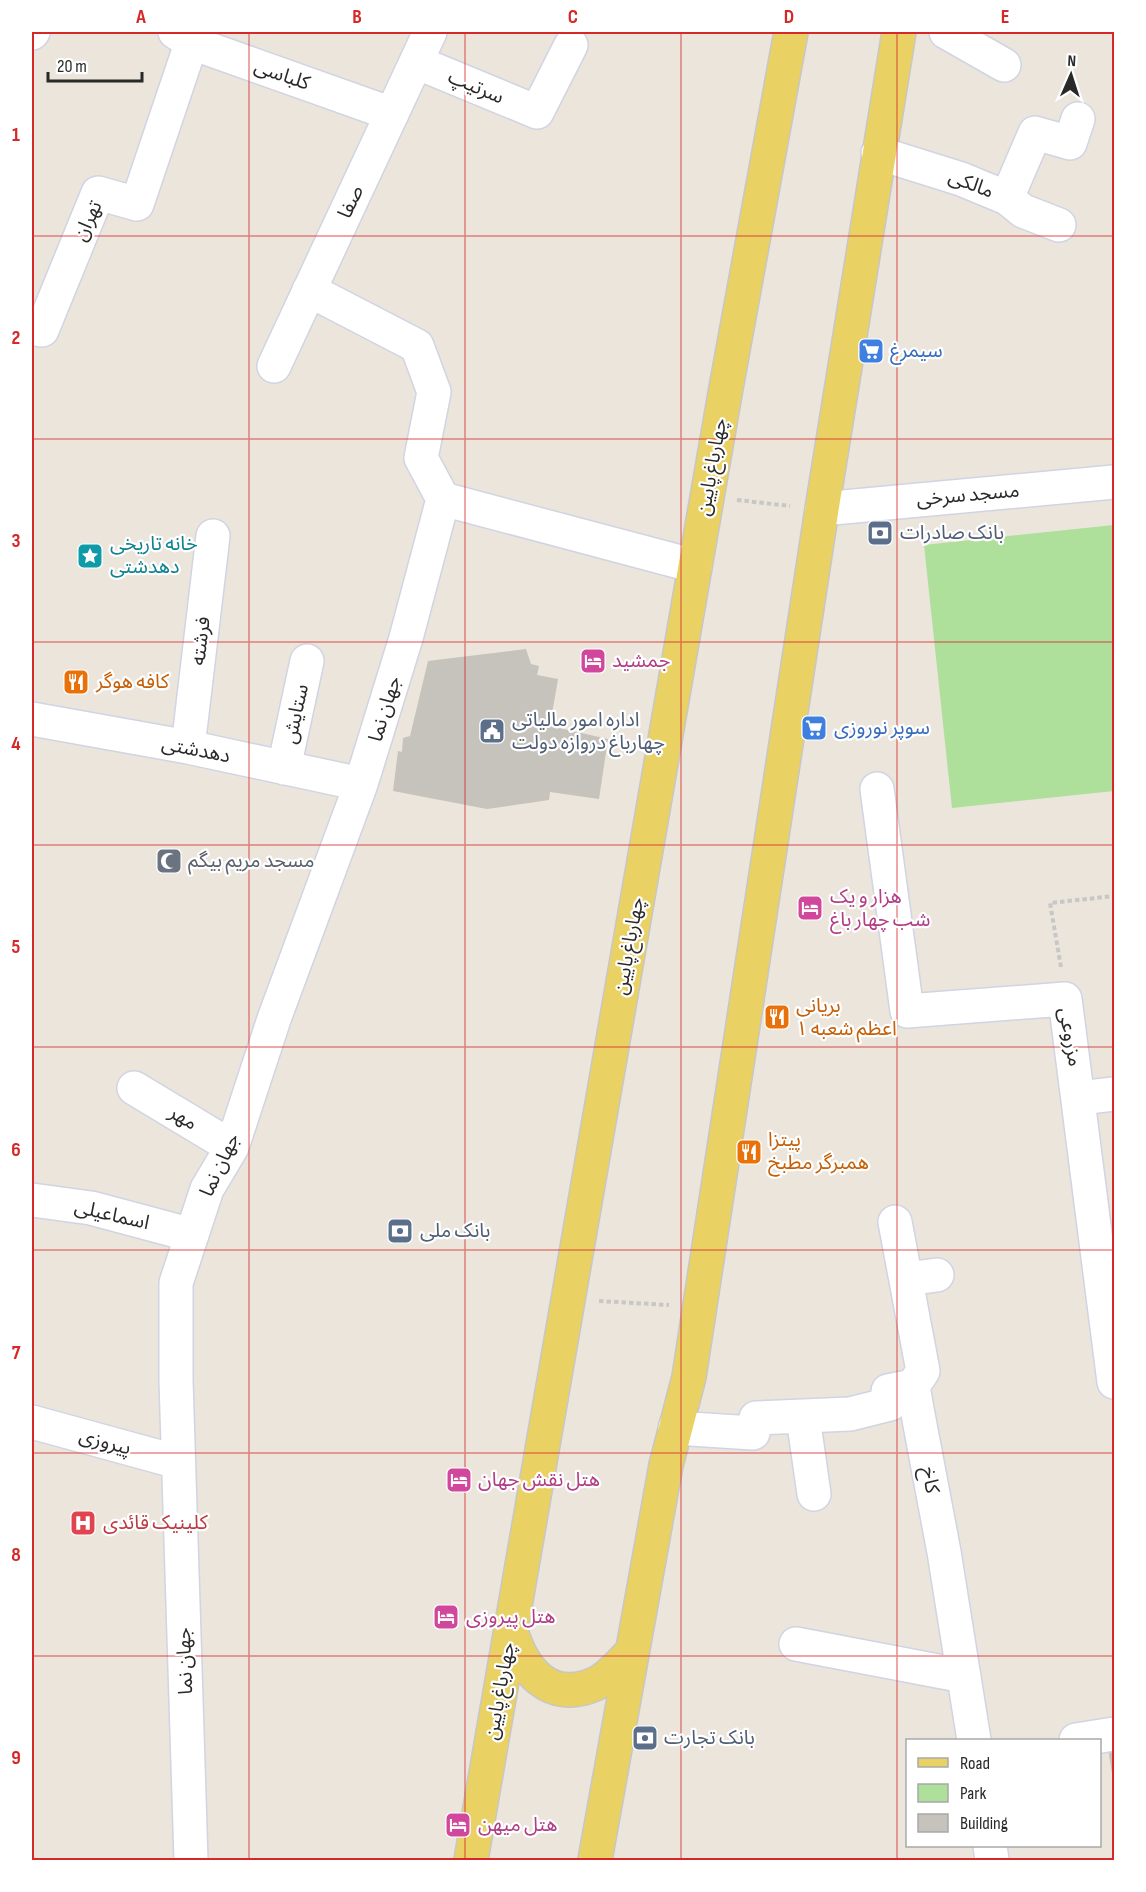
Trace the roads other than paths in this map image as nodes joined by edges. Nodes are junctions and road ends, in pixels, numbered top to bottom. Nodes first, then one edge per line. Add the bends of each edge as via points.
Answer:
1 (430, 32) edge
2 (791, 32) edge
3 (899, 32) edge
4 (946, 32) edge
5 (187, 35) edge
6 (571, 45) dead end
7 (416, 62) junction
8 (1004, 65) dead end
9 (392, 114) junction
10 (1078, 119) dead end
11 (878, 153) junction
12 (1007, 198) junction
13 (1059, 225) dead end
14 (309, 290) junction
15 (32, 328) edge
16 (274, 366) dead end
17 (1114, 482) edge
18 (443, 499) junction
19 (822, 509) junction
20 (213, 536) dead end
21 (695, 566) junction
22 (307, 660) dead end
23 (32, 719) edge
24 (188, 747) junction
25 (284, 768) junction
26 (361, 784) junction
27 (877, 789) dead end
28 (134, 1088) dead end
29 (1114, 1094) edge
30 (1079, 1098) junction
31 (232, 1147) junction
32 (32, 1200) edge
33 (896, 1222) dead end
34 (192, 1235) junction
35 (1114, 1382) edge
36 (913, 1386) junction
37 (803, 1416) junction
38 (32, 1422) edge
39 (675, 1428) junction
40 (178, 1462) junction
41 (814, 1494) dead end
42 (511, 1631) junction
43 (796, 1644) dead end
44 (630, 1654) junction
45 (964, 1676) junction
46 (1114, 1734) edge
47 (974, 1739) edge
48 (1082, 1739) edge
49 (470, 1859) edge
50 (191, 1860) edge
51 (595, 1860) edge

1 - 7 street
2 - 21 main road, چهارباغ پایین
3 - 11 main road
4 - 8 street
5 - 9 street, کلباسی
5 - 15 street, تهران via 137,204 98,193 42,330
6 - 7 street, سرتیپ via 537,112
7 - 9 street
9 - 14 street, صفا
10 - 12 street via 1070,143 1035,134
11 - 12 street, مالکی
11 - 19 main road
12 - 13 street, مالکی via 1023,212
14 - 16 street, صفا
14 - 18 street via 417,346 434,392 421,458
17 - 19 street, مسجد سرخی
18 - 21 street
18 - 26 street, جهان نما
19 - 39 main road via 689,1377
20 - 24 street, فرشته
21 - 42 main road, چهارباغ پایین
22 - 25 street, ستایش
23 - 24 street, دهدشتی
24 - 25 street, دهدشتی
25 - 26 street, دهدشتی
26 - 31 street, جهان نما via 274,1019
27 - 30 street, مزروعی via 907,1011 1065,999
28 - 31 street, مهر
29 - 30 street
30 - 35 street, مزروعی
31 - 34 street, جهان نما via 207,1189
32 - 34 street, اسماعیلی via 92,1208
33 - 36 street, کاخ via 922,1277 923,1371
34 - 40 street, جهان نما via 176,1283
36 - 37 street via 888,1391 890,1404 850,1414
36 - 45 street, کاخ
37 - 39 street via 756,1418 753,1433
37 - 41 street
38 - 40 street, پیروزی
39 - 44 main road
40 - 50 street, جهان نما
42 - 44 main road via 518,1655 534,1677 553,1687 573,1689 596,1684
42 - 49 main road, چهارباغ پایین
43 - 45 street
44 - 51 main road
45 - 47 street, کاخ
46 - 48 street

